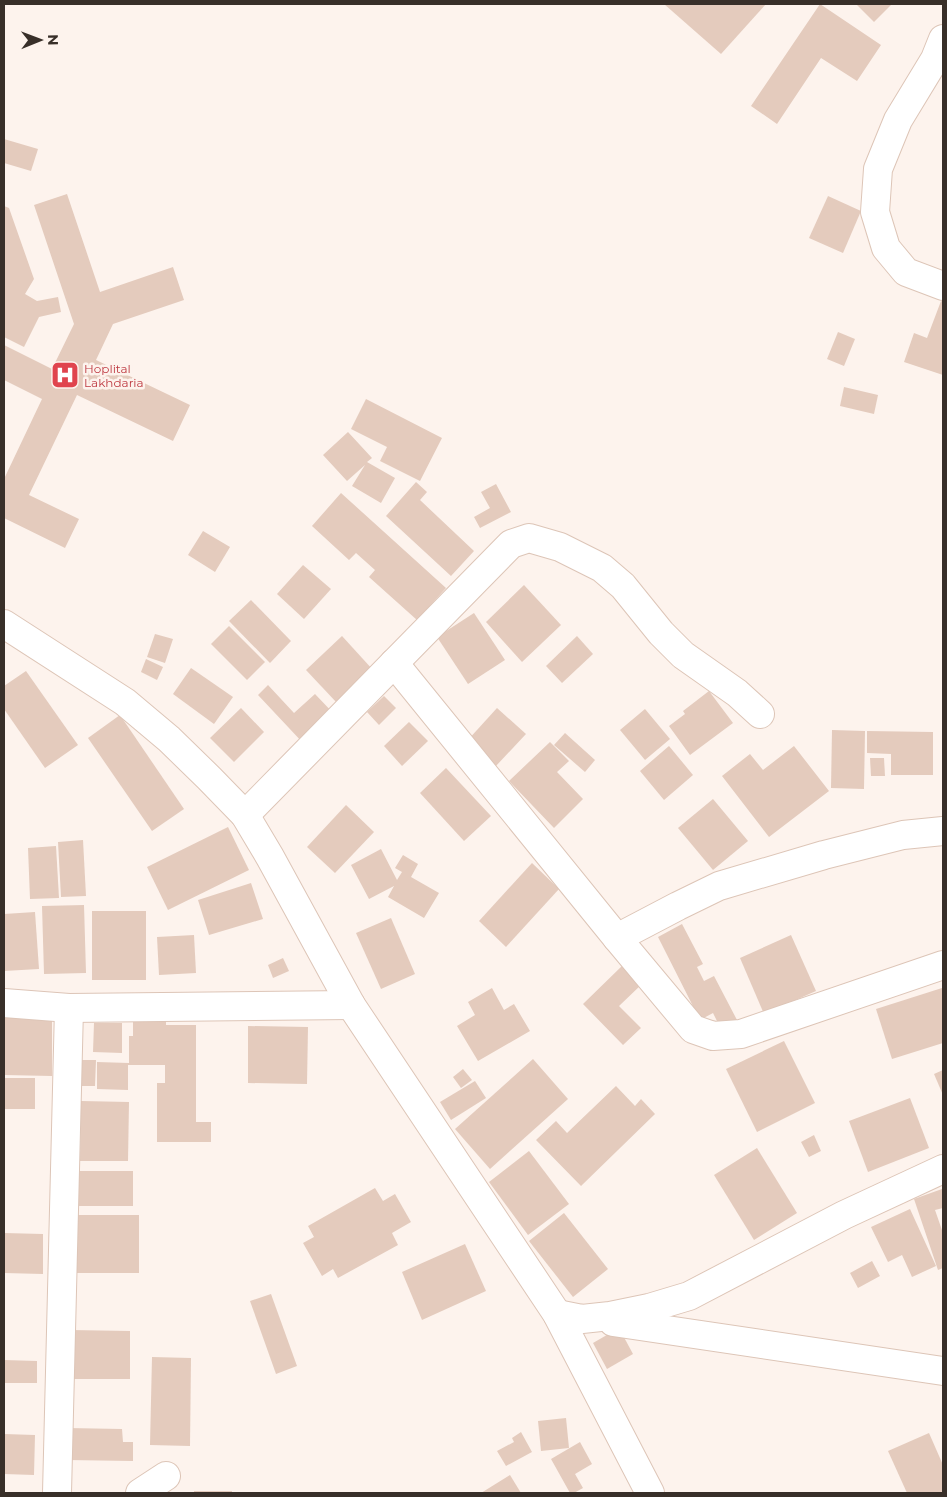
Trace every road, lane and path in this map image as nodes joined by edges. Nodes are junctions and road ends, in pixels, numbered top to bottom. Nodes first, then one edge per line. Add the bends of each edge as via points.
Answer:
1 (940, 53) edge
2 (943, 286) edge
3 (4, 624) edge
4 (394, 663) junction
5 (760, 714) dead end
6 (245, 815) junction
7 (943, 831) edge
8 (617, 938) junction
9 (943, 965) edge
10 (4, 1003) edge
11 (351, 1006) junction
12 (69, 1008) junction
13 (943, 1169) edge
14 (557, 1314) junction
15 (590, 1318) junction
16 (943, 1371) edge
17 (166, 1476) dead end
18 (57, 1493) edge
19 (140, 1493) edge
20 (650, 1493) edge

1 - 2 street via 898,120 878,169 875,212 886,248 906,272
3 - 6 street via 125,702 169,739
4 - 5 street via 510,544 529,538 560,546 602,568 623,586 683,655 737,693
4 - 6 street
4 - 8 street
6 - 11 street
7 - 8 street via 903,835 719,886
8 - 9 street via 693,1029 713,1036 741,1034
10 - 12 street
11 - 12 street
11 - 14 street
12 - 18 street
13 - 15 street via 844,1215 689,1296 649,1308
14 - 15 street
14 - 20 street
15 - 16 street
17 - 19 street

